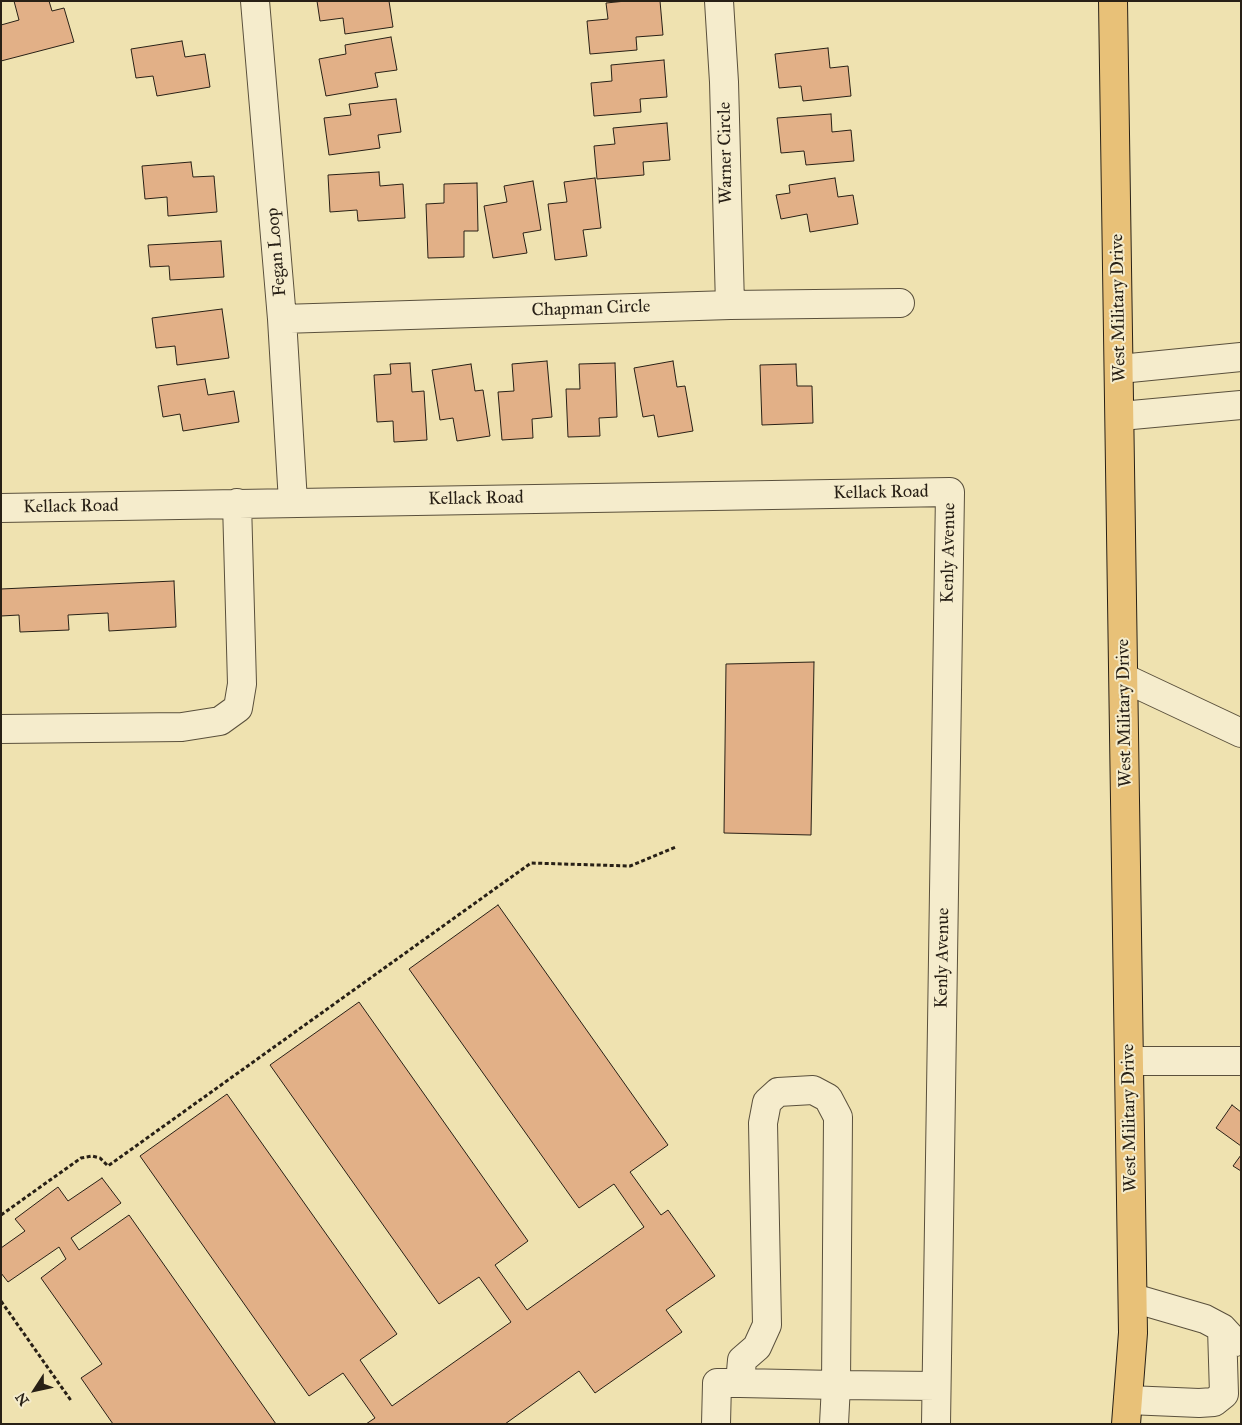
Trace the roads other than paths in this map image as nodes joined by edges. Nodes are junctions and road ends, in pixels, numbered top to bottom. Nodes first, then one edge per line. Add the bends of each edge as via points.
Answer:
1 (255, 1) edge
2 (719, 1) edge
3 (1114, 1) edge
4 (900, 303) dead end
5 (730, 305) junction
6 (282, 319) junction
7 (1241, 357) edge
8 (1120, 370) junction
9 (1241, 405) edge
10 (1120, 416) junction
11 (950, 492) joint
12 (293, 502) junction
13 (237, 504) junction
14 (1, 508) edge
15 (1124, 678) junction
16 (1, 729) edge
17 (1241, 733) edge
18 (1130, 1061) junction
19 (1241, 1061) edge
20 (1132, 1298) junction
21 (1222, 1328) junction
22 (1241, 1348) edge
23 (740, 1383) junction
24 (836, 1385) junction
25 (936, 1386) junction
26 (1127, 1412) edge
27 (716, 1424) edge
28 (834, 1424) edge
29 (936, 1424) edge

1 - 6 street, Fegan Loop
2 - 5 street, Warner Circle
3 - 8 main road, West Military Drive
4 - 5 street, Chapman Circle
5 - 6 street, Chapman Circle
6 - 12 street, Fegan Loop
7 - 8 street
8 - 10 main road, West Military Drive
9 - 10 street
10 - 15 main road, West Military Drive
11 - 12 street, Kellack Road
11 - 25 street, Kenly Avenue
12 - 13 street, Kellack Road
13 - 14 street, Kellack Road
13 - 16 street via 242,684 238,708 220,721 182,726
15 - 17 street
15 - 18 main road, West Military Drive
18 - 19 street
18 - 20 main road, West Military Drive
20 - 21 street via 1197,1316
20 - 26 main road, West Military Drive via 1133,1333
21 - 22 street
21 - 26 street via 1224,1394 1214,1402
23 - 24 street
23 - 24 street via 742,1360 757,1347 767,1325 763,1123 766,1102 778,1092 814,1090 828,1098 838,1117
23 - 27 street via 717,1383
24 - 25 street
24 - 28 street
25 - 29 street, Kenly Avenue

